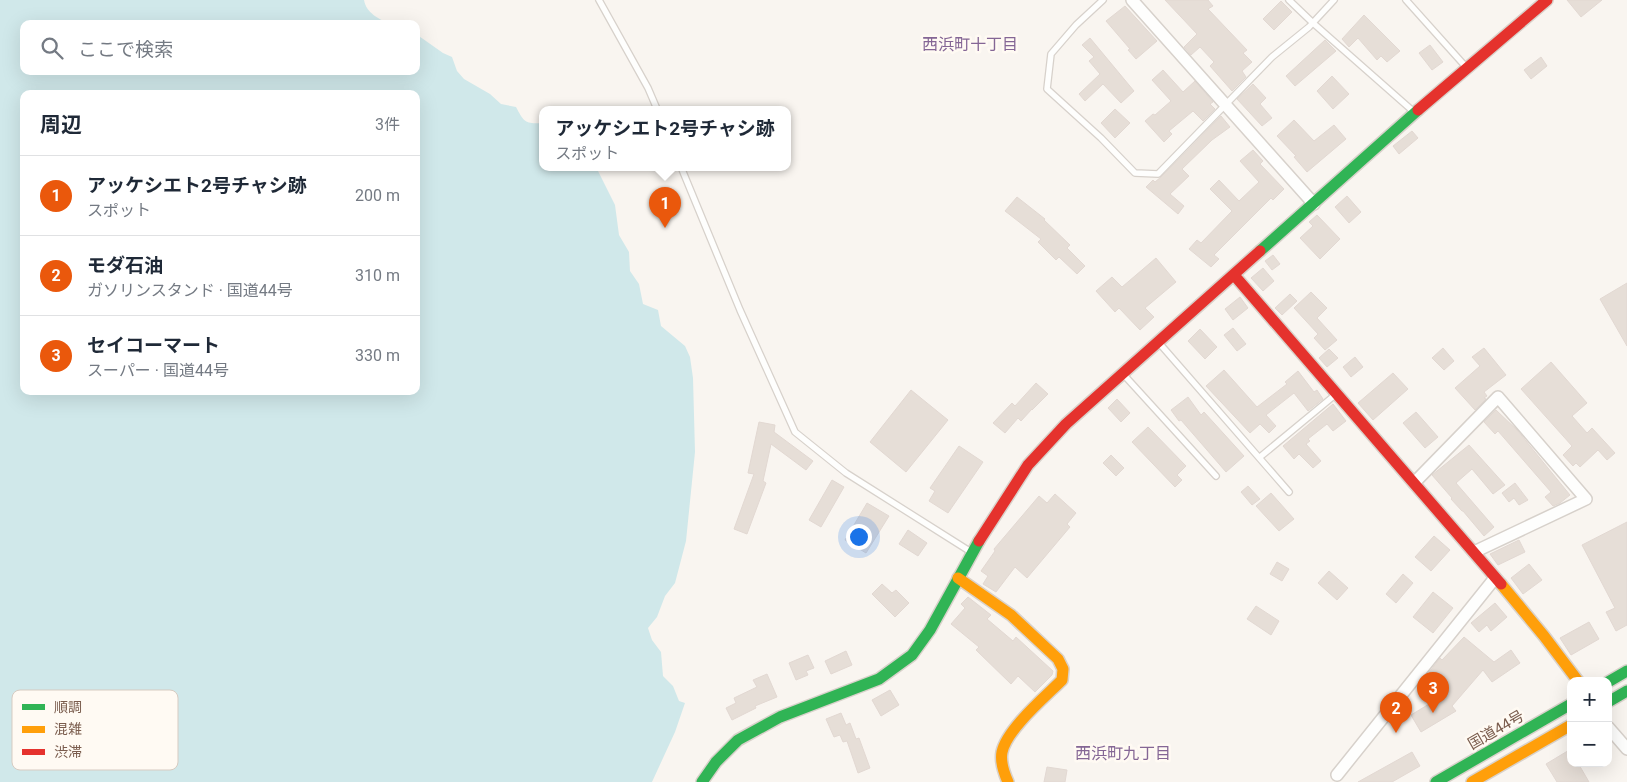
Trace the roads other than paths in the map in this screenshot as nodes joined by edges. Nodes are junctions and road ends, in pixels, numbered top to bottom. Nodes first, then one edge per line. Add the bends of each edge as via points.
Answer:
1 (599, 0) edge
2 (1104, 0) edge
3 (1132, 0) edge
4 (1289, 0) edge
5 (1334, 0) edge
6 (1406, 0) edge
7 (1547, 0) edge
8 (1313, 23) junction
9 (1467, 68) junction
10 (1225, 105) junction
11 (656, 106) edge
12 (1415, 113) junction
13 (683, 171) edge
14 (1314, 204) junction
15 (1234, 275) junction
16 (1158, 342) junction
17 (1123, 374) junction
18 (1336, 394) junction
19 (1260, 457) junction
20 (1216, 476) dead end
21 (1414, 483) junction
22 (1290, 492) dead end
23 (1474, 552) junction
24 (972, 553) junction
25 (958, 578) junction
26 (1496, 578) junction
27 (1627, 671) edge
28 (1575, 677) edge
29 (1612, 680) edge
30 (1627, 691) edge
31 (1612, 700) edge
32 (1567, 706) edge
33 (1567, 727) edge
34 (1612, 731) edge
35 (1627, 750) edge
36 (1336, 775) dead end
37 (702, 782) edge
38 (1008, 782) edge
39 (1436, 782) edge
40 (1472, 782) edge

1 - 11 lane
2 - 10 lane via 1051,54 1047,89 1135,173 1158,174
3 - 10 street
4 - 8 lane
5 - 8 lane
6 - 9 lane
7 - 9 main road
8 - 10 lane via 1272,57
8 - 12 lane
9 - 12 main road
10 - 14 street
12 - 14 main road
13 - 24 lane via 795,432 846,473
14 - 15 main road
15 - 16 main road
15 - 18 main road
16 - 17 main road
16 - 19 lane
17 - 20 lane
17 - 24 main road via 1066,424 1028,465
18 - 19 lane
18 - 21 main road
19 - 22 lane
21 - 23 main road
21 - 23 street via 1498,397 1586,499
23 - 26 main road
24 - 25 main road
25 - 37 main road via 930,630 912,655 879,679 780,718 738,740
25 - 38 main road via 1011,615 1058,659 1063,669 1062,680 1011,732 1002,749 1002,770
26 - 28 main road
26 - 36 street
27 - 29 main road
30 - 31 main road
32 - 39 main road, 国道44号
33 - 40 main road
34 - 35 street

